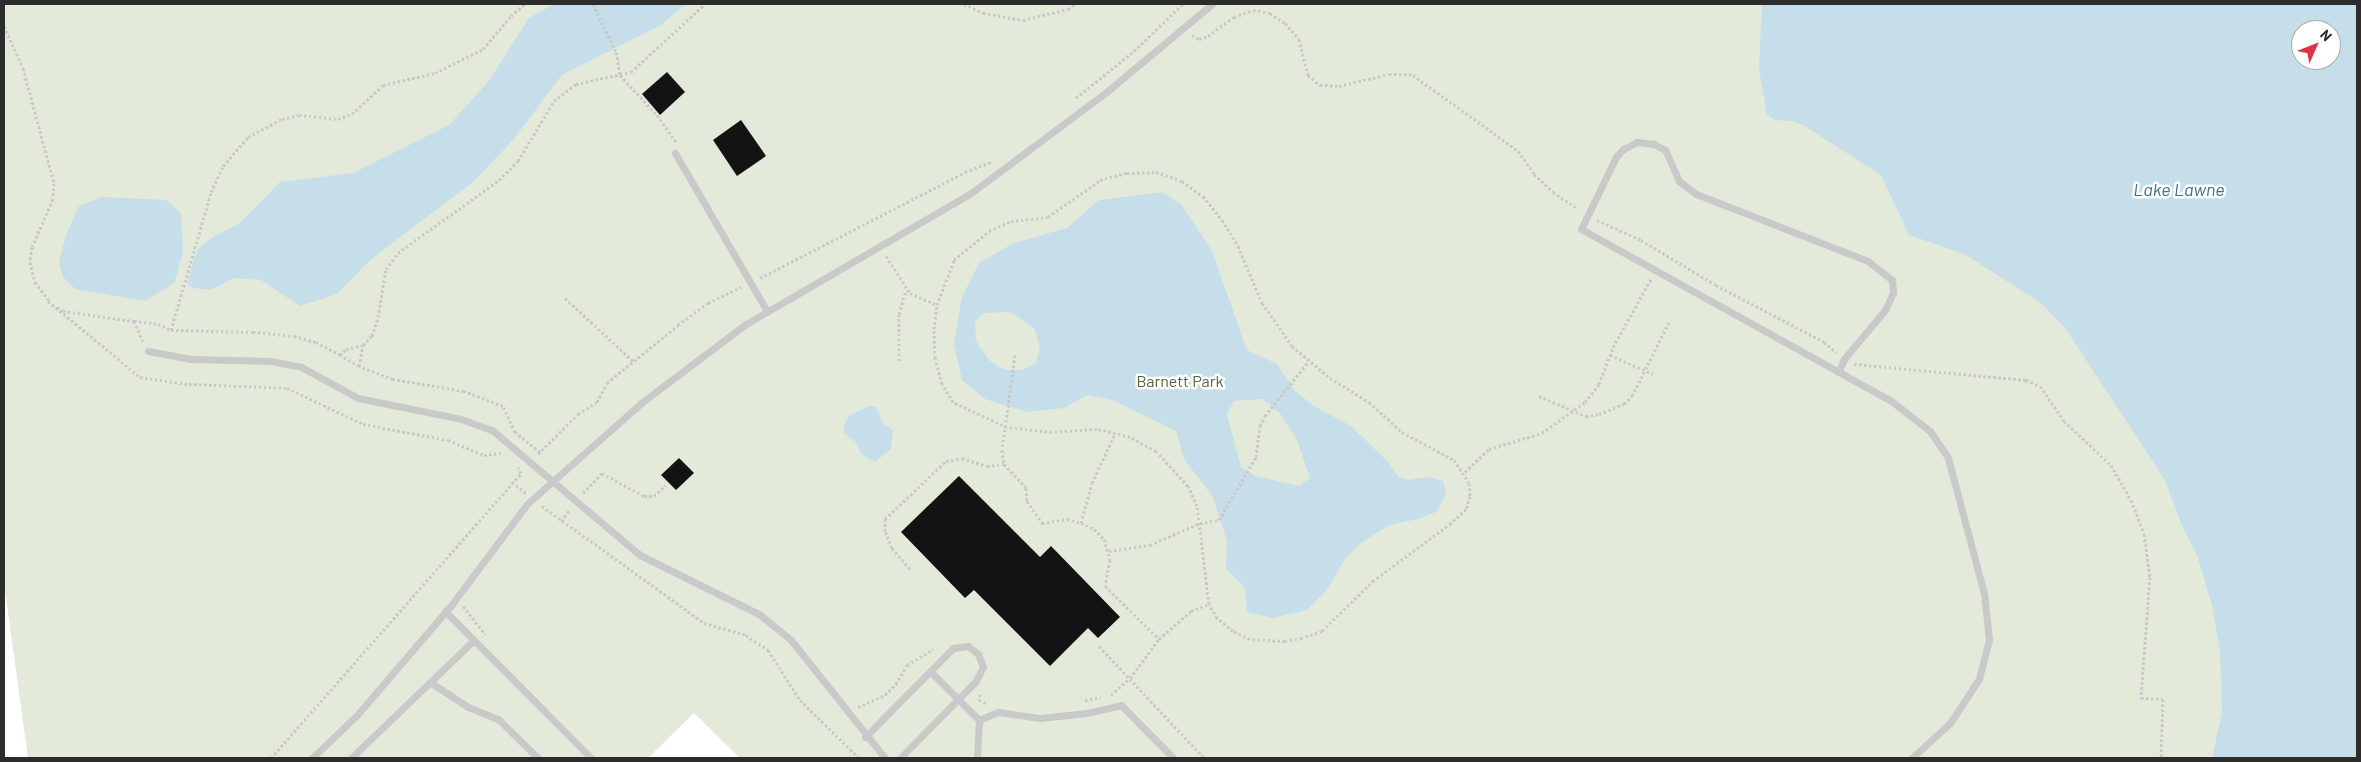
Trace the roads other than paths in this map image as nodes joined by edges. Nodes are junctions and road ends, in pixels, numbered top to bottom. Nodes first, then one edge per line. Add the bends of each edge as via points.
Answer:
1 (1212, 4) edge
2 (679, 151) road end
3 (767, 311) junction
4 (148, 351) road end
5 (1838, 372) junction
6 (551, 483) junction
7 (445, 611) junction
8 (474, 640) junction
9 (930, 671) junction
10 (430, 682) junction
11 (958, 700) junction
12 (979, 720) junction
13 (865, 737) junction
14 (312, 758) edge
15 (351, 758) edge
16 (538, 758) edge
17 (590, 758) edge
18 (885, 758) edge
19 (900, 758) edge
20 (977, 758) edge
21 (1173, 758) edge
22 (1912, 758) edge

1 - 3 lane via 1038,146 971,193
2 - 3 lane
3 - 6 lane via 676,374
4 - 6 lane via 191,359 257,360 301,367 358,398 461,419 492,430
5 - 5 lane via 1581,230 1616,157 1623,149 1637,142 1654,144 1665,150 1679,181 1696,194 1868,261 1892,280 1893,293 1885,310 1844,359
5 - 22 lane via 1890,400 1930,431 1948,458 1984,593 1989,640 1978,679 1950,723
6 - 7 lane via 501,536
6 - 13 lane via 640,555 759,614 791,640
7 - 8 lane
7 - 14 lane via 357,715
8 - 10 lane
8 - 17 lane
9 - 11 lane
9 - 11 lane via 953,648 968,646 978,654 983,667 976,681
9 - 13 lane
10 - 15 lane
10 - 16 lane via 468,707 498,719
11 - 12 lane
11 - 19 lane
12 - 20 lane
12 - 21 lane via 998,712 1040,718 1087,714 1121,704
13 - 18 lane

